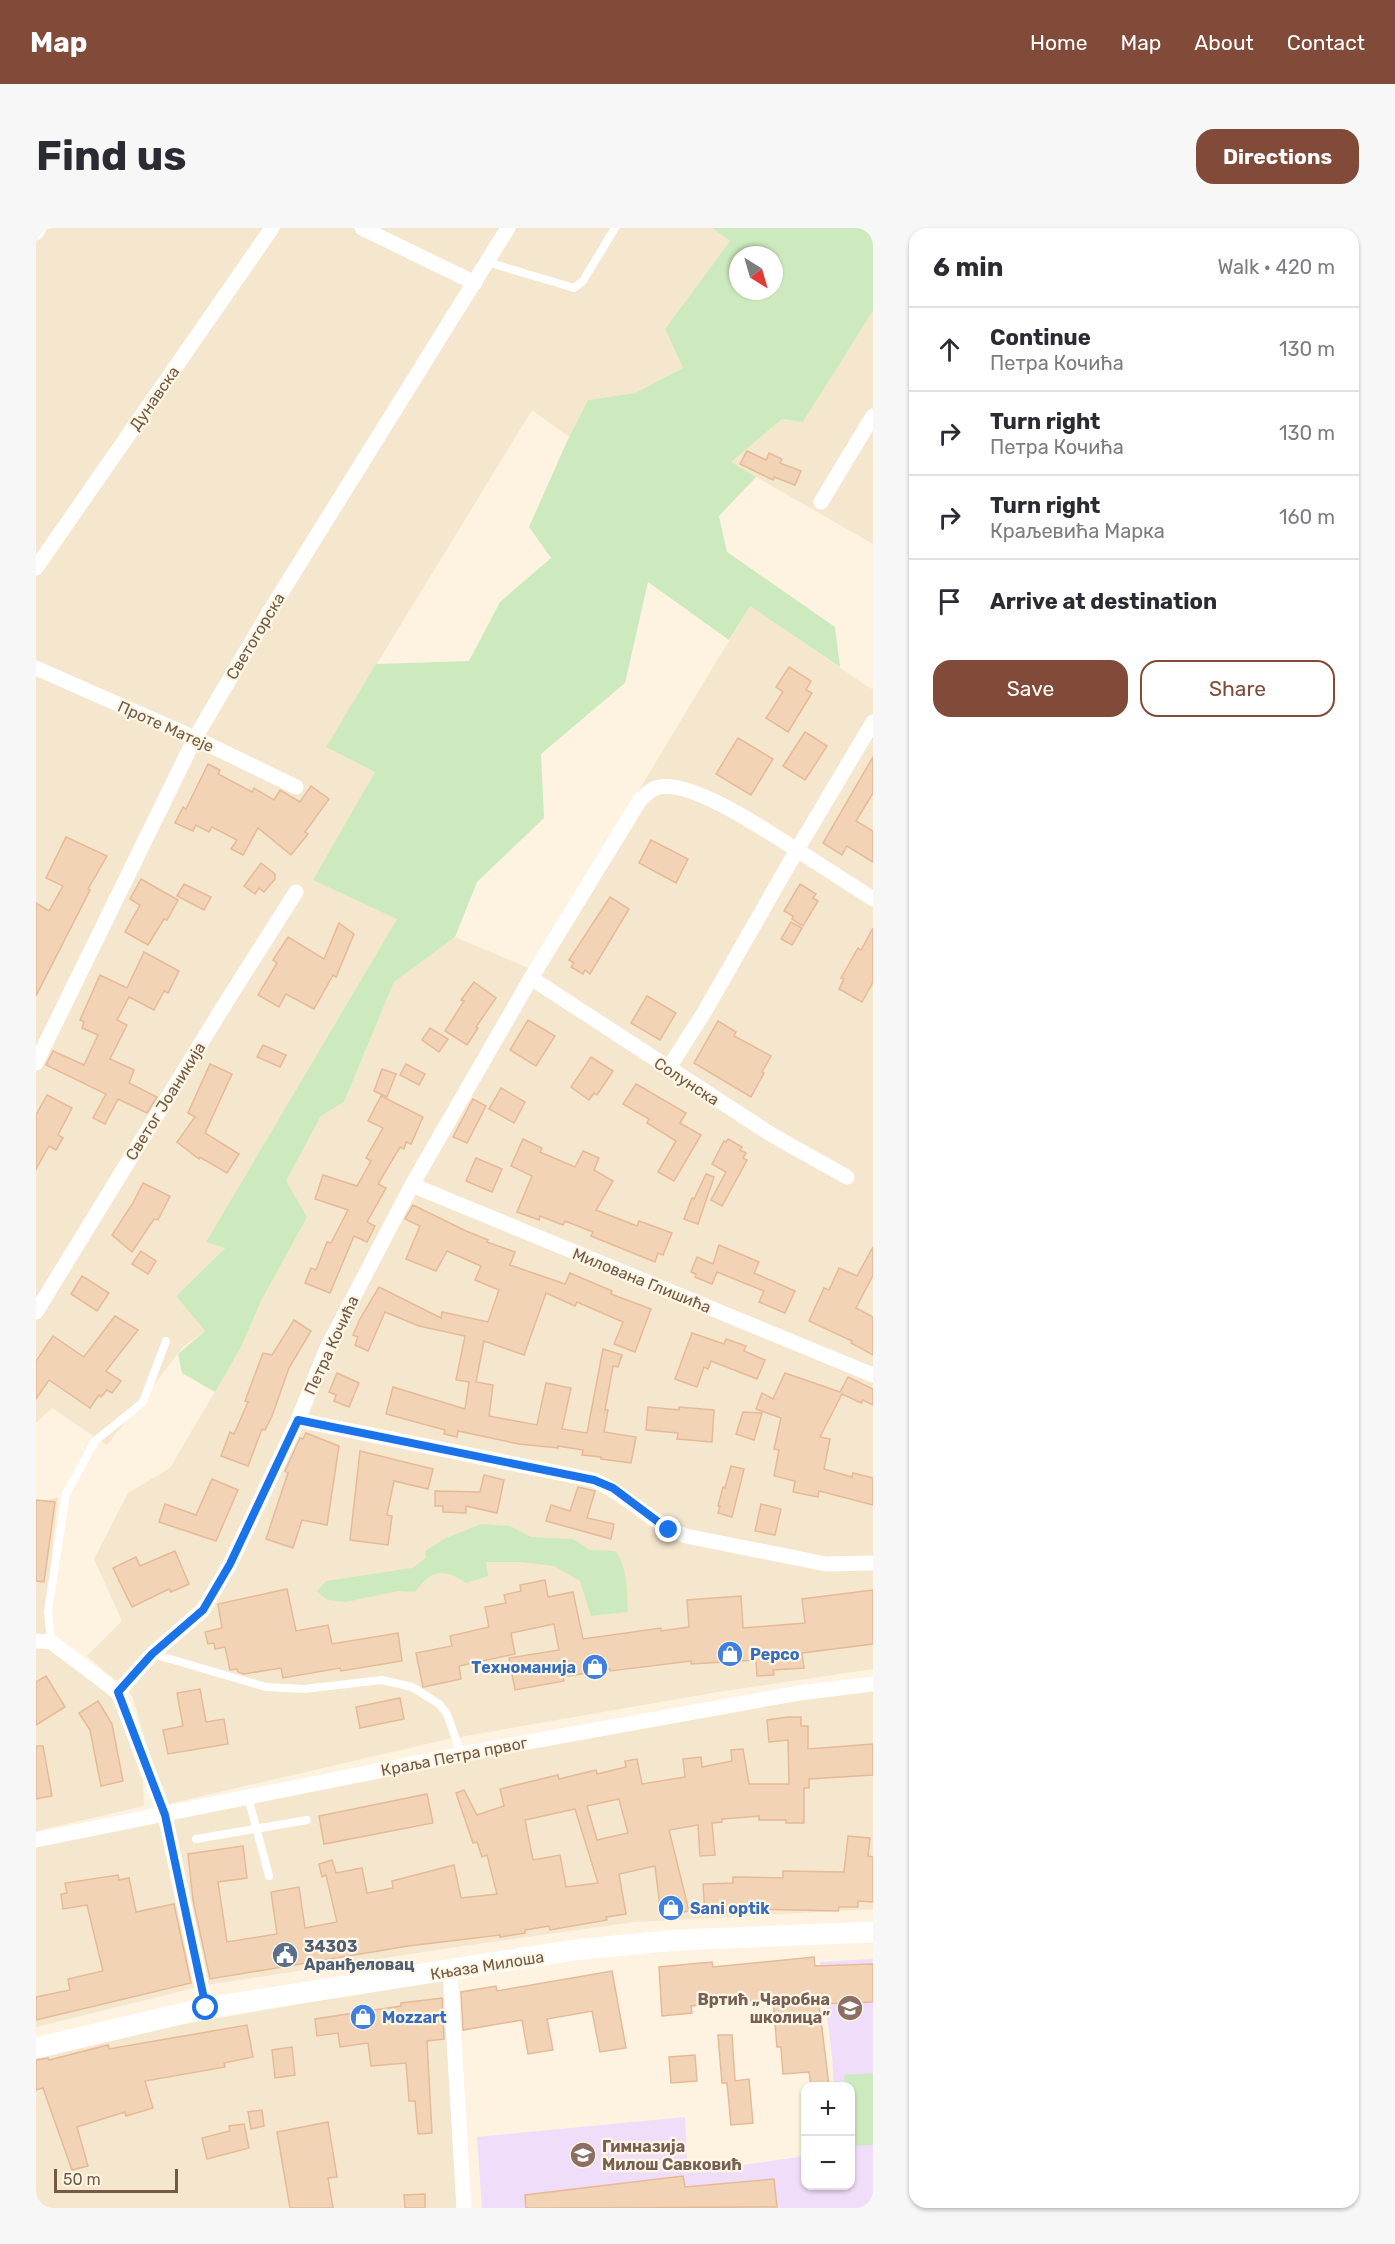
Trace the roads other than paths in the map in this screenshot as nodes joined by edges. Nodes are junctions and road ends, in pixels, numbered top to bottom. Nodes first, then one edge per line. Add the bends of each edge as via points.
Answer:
1 (39, 228) edge
2 (272, 228) edge
3 (362, 228) edge
4 (508, 228) edge
5 (615, 228) edge
6 (36, 233) edge
7 (487, 262) junction
8 (475, 283) junction
9 (873, 416) edge
10 (821, 501) dead end
11 (36, 568) edge
12 (36, 668) edge
13 (873, 722) edge
14 (195, 738) junction
15 (296, 787) dead end
16 (797, 850) junction
17 (296, 892) dead end
18 (873, 899) edge
19 (531, 978) junction
20 (36, 1063) edge
21 (668, 1069) junction
22 (847, 1177) dead end
23 (412, 1185) junction
24 (36, 1312) edge
25 (166, 1341) dead end
26 (873, 1375) edge
27 (298, 1420) junction
28 (873, 1563) edge
29 (43, 1641) edge
30 (152, 1654) junction
31 (873, 1684) edge
32 (118, 1692) junction
33 (461, 1754) junction
34 (248, 1797) junction
35 (165, 1815) junction
36 (307, 1820) dead end
37 (256, 1829) junction
38 (196, 1839) dead end
39 (36, 1840) edge
40 (269, 1876) dead end
41 (873, 1932) edge
42 (450, 1971) junction
43 (206, 2008) junction
44 (36, 2048) edge
45 (464, 2208) edge

1 - 6 street
2 - 11 street, Дунавска
3 - 8 street
4 - 7 street, Светогорска
5 - 7 lane via 583,282 574,288
7 - 8 street, Светогорска
8 - 14 street, Светогорска
9 - 10 street
12 - 14 street, Проте Матеје
13 - 16 street
14 - 15 street, Проте Матеје
14 - 20 street, Светогорска
16 - 18 street
16 - 19 street, Петра Кочића via 732,809 692,793 657,787 640,800
16 - 21 street
17 - 24 street, Светог Јоаникија
19 - 21 street, Солунска
19 - 23 street, Петра Кочића
21 - 22 street, Солунска
23 - 26 street, Милована Глишића
23 - 27 street, Петра Кочића via 327,1348
25 - 29 lane via 143,1402 95,1441 66,1494
27 - 28 street via 594,1480 613,1488 669,1530 686,1536 826,1564
27 - 30 street, Петра Кочића via 230,1564 203,1610
29 - 32 street
30 - 32 street, Петра Кочића
30 - 33 lane via 266,1688 304,1689 382,1680 412,1687 439,1704 447,1714
31 - 33 street, Краља Петра првог via 799,1693
32 - 35 street
33 - 34 street, Краља Петра првог
34 - 35 street, Краља Петра првог
34 - 37 lane
35 - 39 street, Краља Петра првог
35 - 43 street
36 - 37 lane
37 - 38 lane
37 - 40 lane
41 - 42 street, Књаза Милоша via 638,1943
42 - 43 street, Књаза Милоша
42 - 45 street
43 - 44 street, Књаза Милоша

